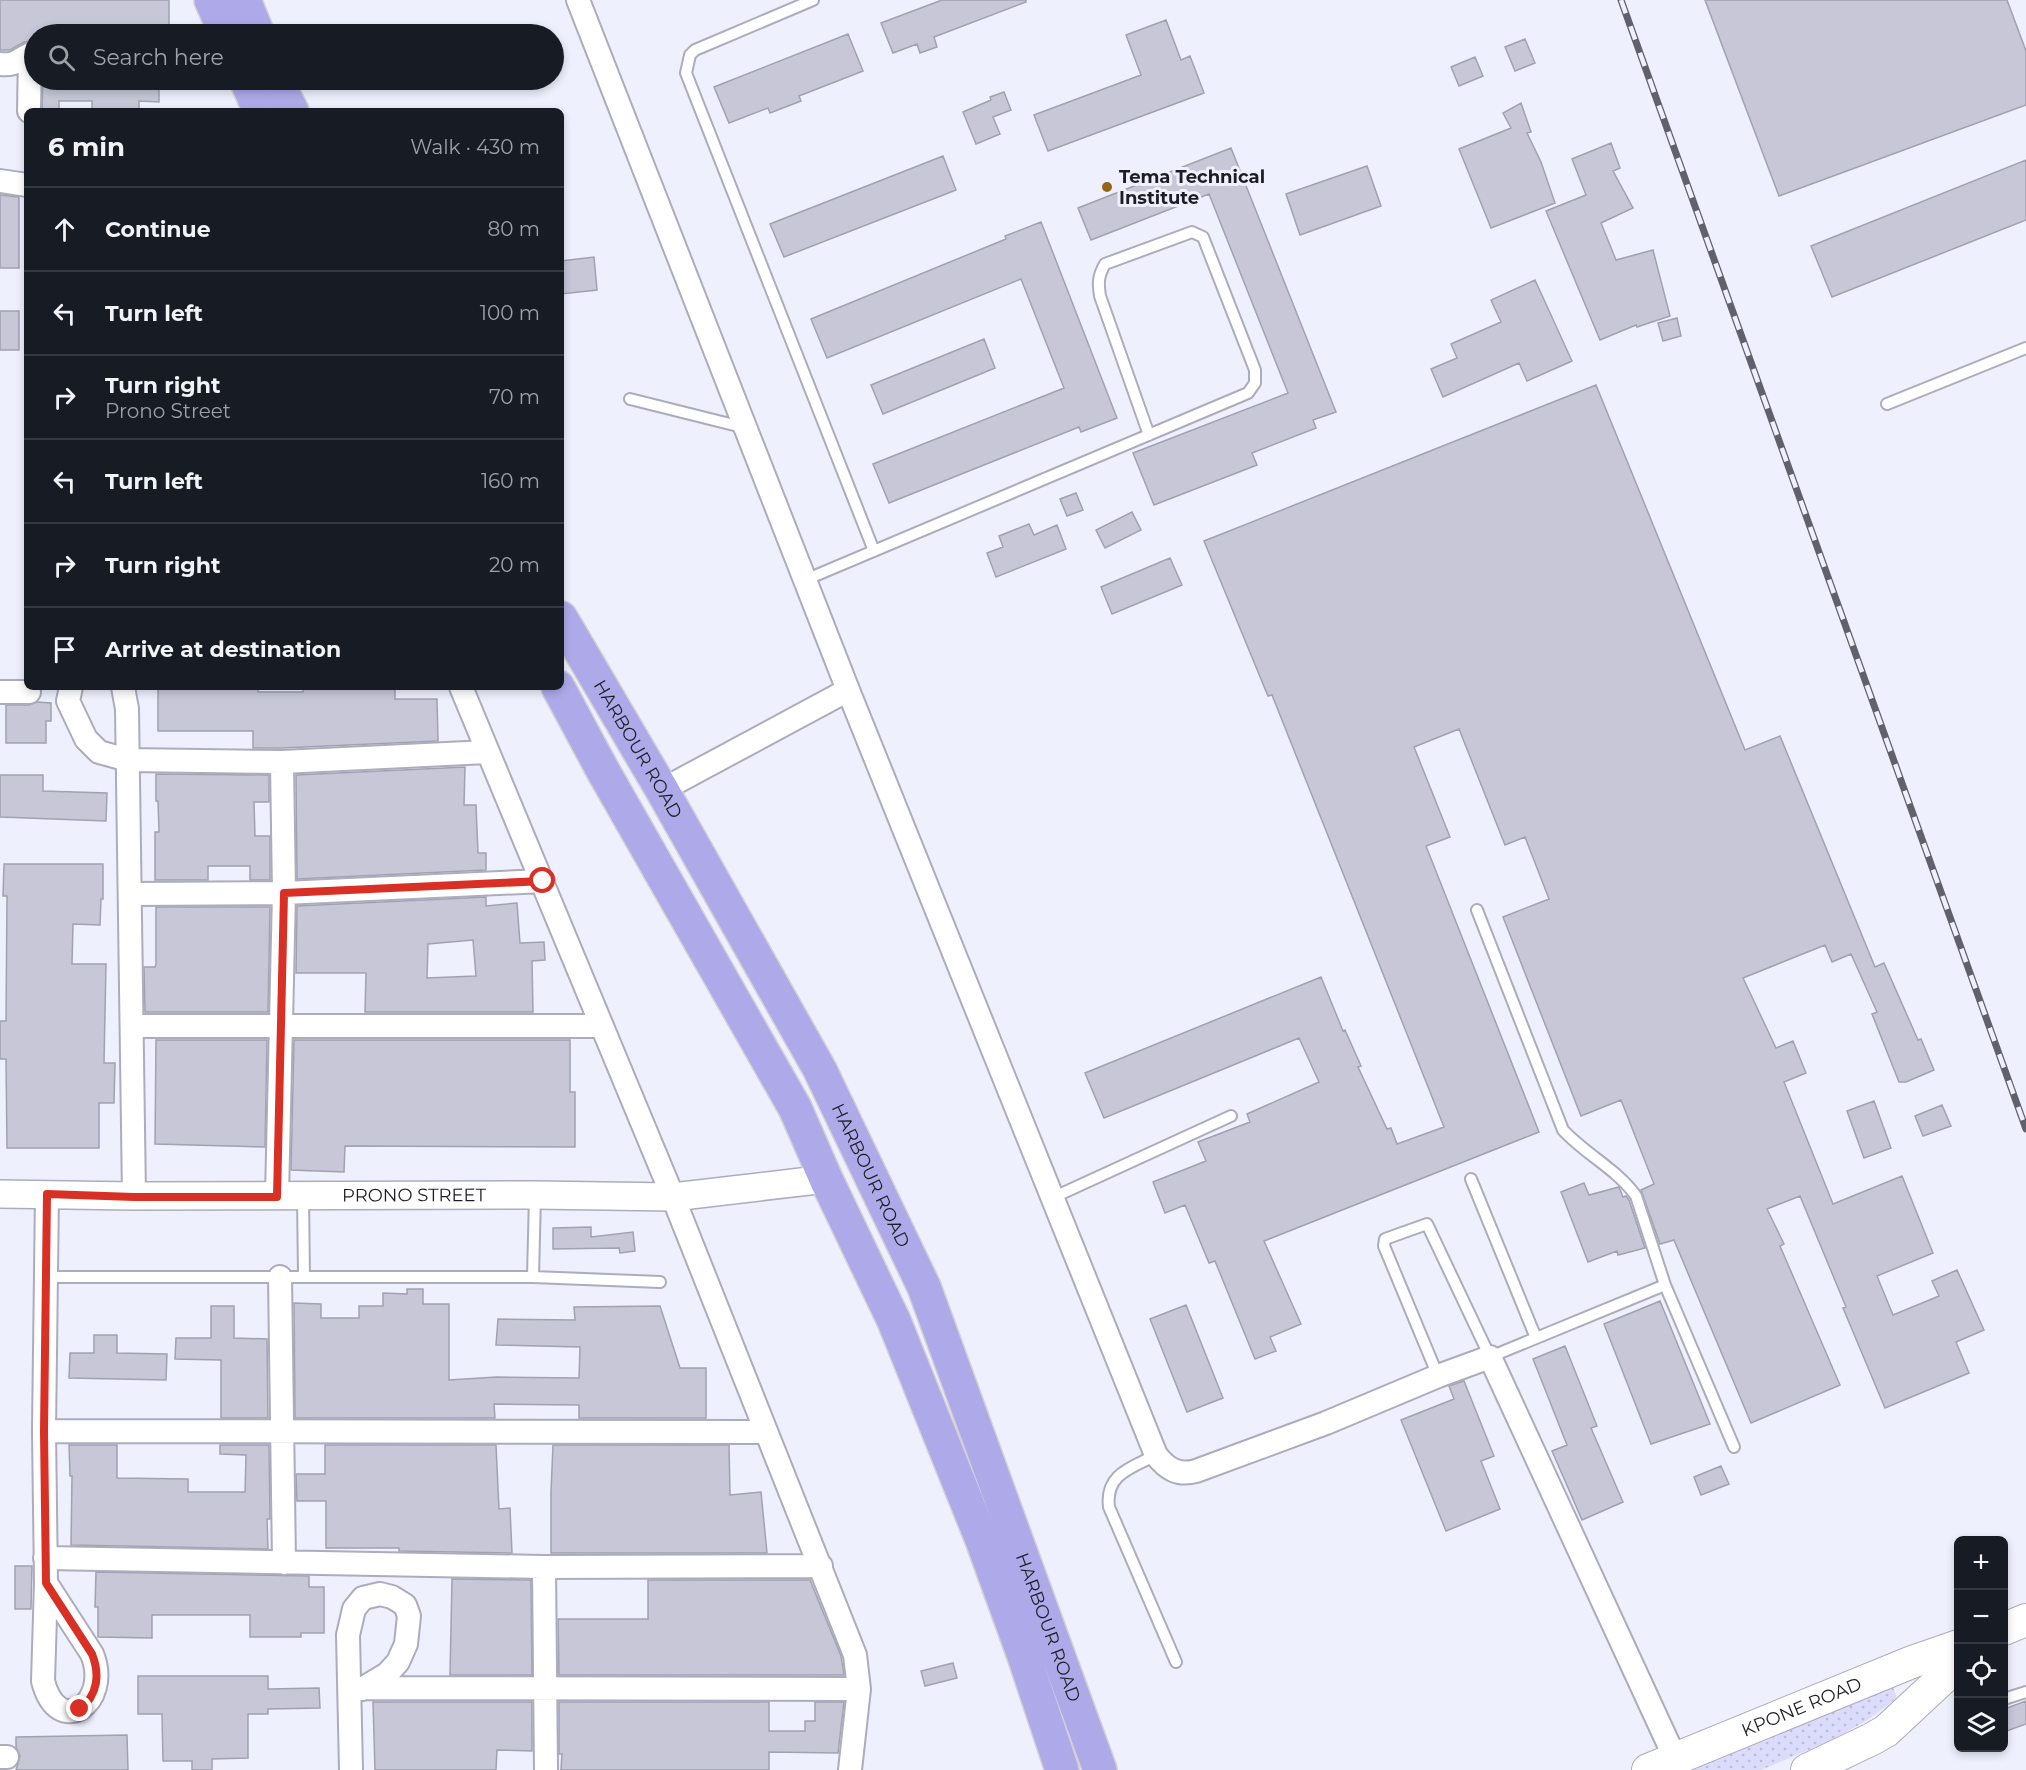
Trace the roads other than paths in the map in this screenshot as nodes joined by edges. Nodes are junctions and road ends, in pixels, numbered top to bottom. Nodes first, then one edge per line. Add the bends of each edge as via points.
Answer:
1 (211, 0) edge
2 (244, 0) edge
3 (578, 0) edge
4 (813, 0) edge
5 (222, 24) edge
6 (254, 24) edge
7 (24, 58) edge
8 (0, 64) edge
9 (30, 90) edge
10 (279, 91) edge
11 (29, 108) edge
12 (263, 108) edge
13 (0, 181) edge
14 (24, 185) edge
15 (2026, 348) edge
16 (630, 399) dead end
17 (1887, 404) dead end
18 (746, 429) junction
19 (1149, 435) junction
20 (874, 551) junction
21 (805, 580) junction
22 (564, 623) edge
23 (70, 690) edge
24 (124, 690) edge
25 (462, 690) edge
26 (560, 690) edge
27 (848, 690) junction
28 (0, 692) edge
29 (29, 692) dead end
30 (487, 752) junction
31 (128, 760) junction
32 (282, 762) junction
33 (662, 790) junction
34 (543, 881) junction
35 (284, 893) junction
36 (130, 894) junction
37 (1477, 910) dead end
38 (133, 1026) junction
39 (602, 1026) junction
40 (280, 1027) junction
41 (1231, 1116) dead end
42 (826, 1179) junction
43 (1472, 1179) dead end
44 (0, 1194) edge
45 (47, 1194) junction
46 (535, 1195) junction
47 (290, 1196) junction
48 (134, 1197) junction
49 (674, 1197) junction
50 (1053, 1198) junction
51 (46, 1277) junction
52 (280, 1277) junction
53 (304, 1277) junction
54 (533, 1277) junction
55 (660, 1282) dead end
56 (1665, 1285) junction
57 (1536, 1338) junction
58 (1490, 1357) junction
59 (1438, 1376) junction
60 (282, 1430) junction
61 (44, 1431) junction
62 (766, 1432) junction
63 (1734, 1447) dead end
64 (1156, 1455) junction
65 (45, 1558) junction
66 (284, 1563) junction
67 (821, 1566) junction
68 (544, 1567) junction
69 (46, 1583) junction
70 (2026, 1620) edge
71 (2008, 1627) edge
72 (1954, 1648) edge
73 (1176, 1662) dead end
74 (1954, 1675) edge
75 (545, 1689) junction
76 (859, 1689) junction
77 (2026, 1692) edge
78 (2007, 1698) edge
79 (1661, 1764) edge
80 (351, 1770) edge
81 (546, 1770) edge
82 (850, 1770) edge
83 (1062, 1770) edge
84 (1100, 1770) edge
85 (1807, 1770) edge

1 - 5 highway
2 - 6 highway
3 - 18 street
4 - 20 lane via 695,50 686,73
7 - 8 street via 12,65
9 - 11 street
10 - 12 highway
13 - 14 street
15 - 17 lane
16 - 18 lane
18 - 21 street
19 - 19 lane via 1248,393 1255,382 1255,370 1203,237 1192,232 1105,264 1099,275 1100,296
19 - 20 lane
20 - 21 lane
21 - 27 street
22 - 33 highway, HARBOUR ROAD
23 - 31 street via 68,701 86,739 99,752
24 - 31 street
25 - 30 street
26 - 42 highway, HARBOUR ROAD via 795,1108
27 - 33 street
27 - 50 street
28 - 29 street
30 - 32 street
30 - 34 street
31 - 32 street
31 - 36 street
32 - 35 street
33 - 84 highway, HARBOUR ROAD via 820,1070 924,1287
34 - 35 street
34 - 39 street
35 - 36 street
35 - 40 street
36 - 38 street
37 - 56 lane via 1563,1130 1576,1145 1629,1186
38 - 40 street
38 - 48 street
39 - 40 street
39 - 49 street
40 - 47 street
41 - 50 lane
42 - 49 street, PRONO STREET
42 - 83 highway, HARBOUR ROAD via 894,1321 982,1540
43 - 57 lane
44 - 45 street, PRONO STREET
45 - 48 street, PRONO STREET
45 - 51 street
46 - 47 street, PRONO STREET
46 - 49 street, PRONO STREET
46 - 54 lane
47 - 48 street, PRONO STREET
47 - 53 lane
49 - 62 street
50 - 64 street
51 - 52 lane
51 - 61 street
52 - 53 lane
52 - 60 street
53 - 54 lane
54 - 55 lane
56 - 57 lane
56 - 63 lane
57 - 58 lane
58 - 59 street
58 - 59 lane via 1427,1224 1385,1239 1384,1246
58 - 79 street
59 - 64 street via 1326,1423 1186,1474 1164,1466
60 - 61 street
60 - 62 street
60 - 66 street
61 - 65 street
62 - 67 street
64 - 73 lane via 1117,1477 1110,1486 1109,1507
65 - 66 street
65 - 69 street
66 - 68 street
67 - 68 street
67 - 76 street via 855,1655
68 - 75 street
69 - 69 street via 96,1665 95,1688 89,1702 72,1711 53,1704 43,1680
70 - 71 main road
72 - 79 main road, KPONE ROAD
74 - 85 main road via 1886,1731
75 - 76 street
75 - 80 street via 357,1693
75 - 81 street
76 - 82 street
77 - 78 lane

